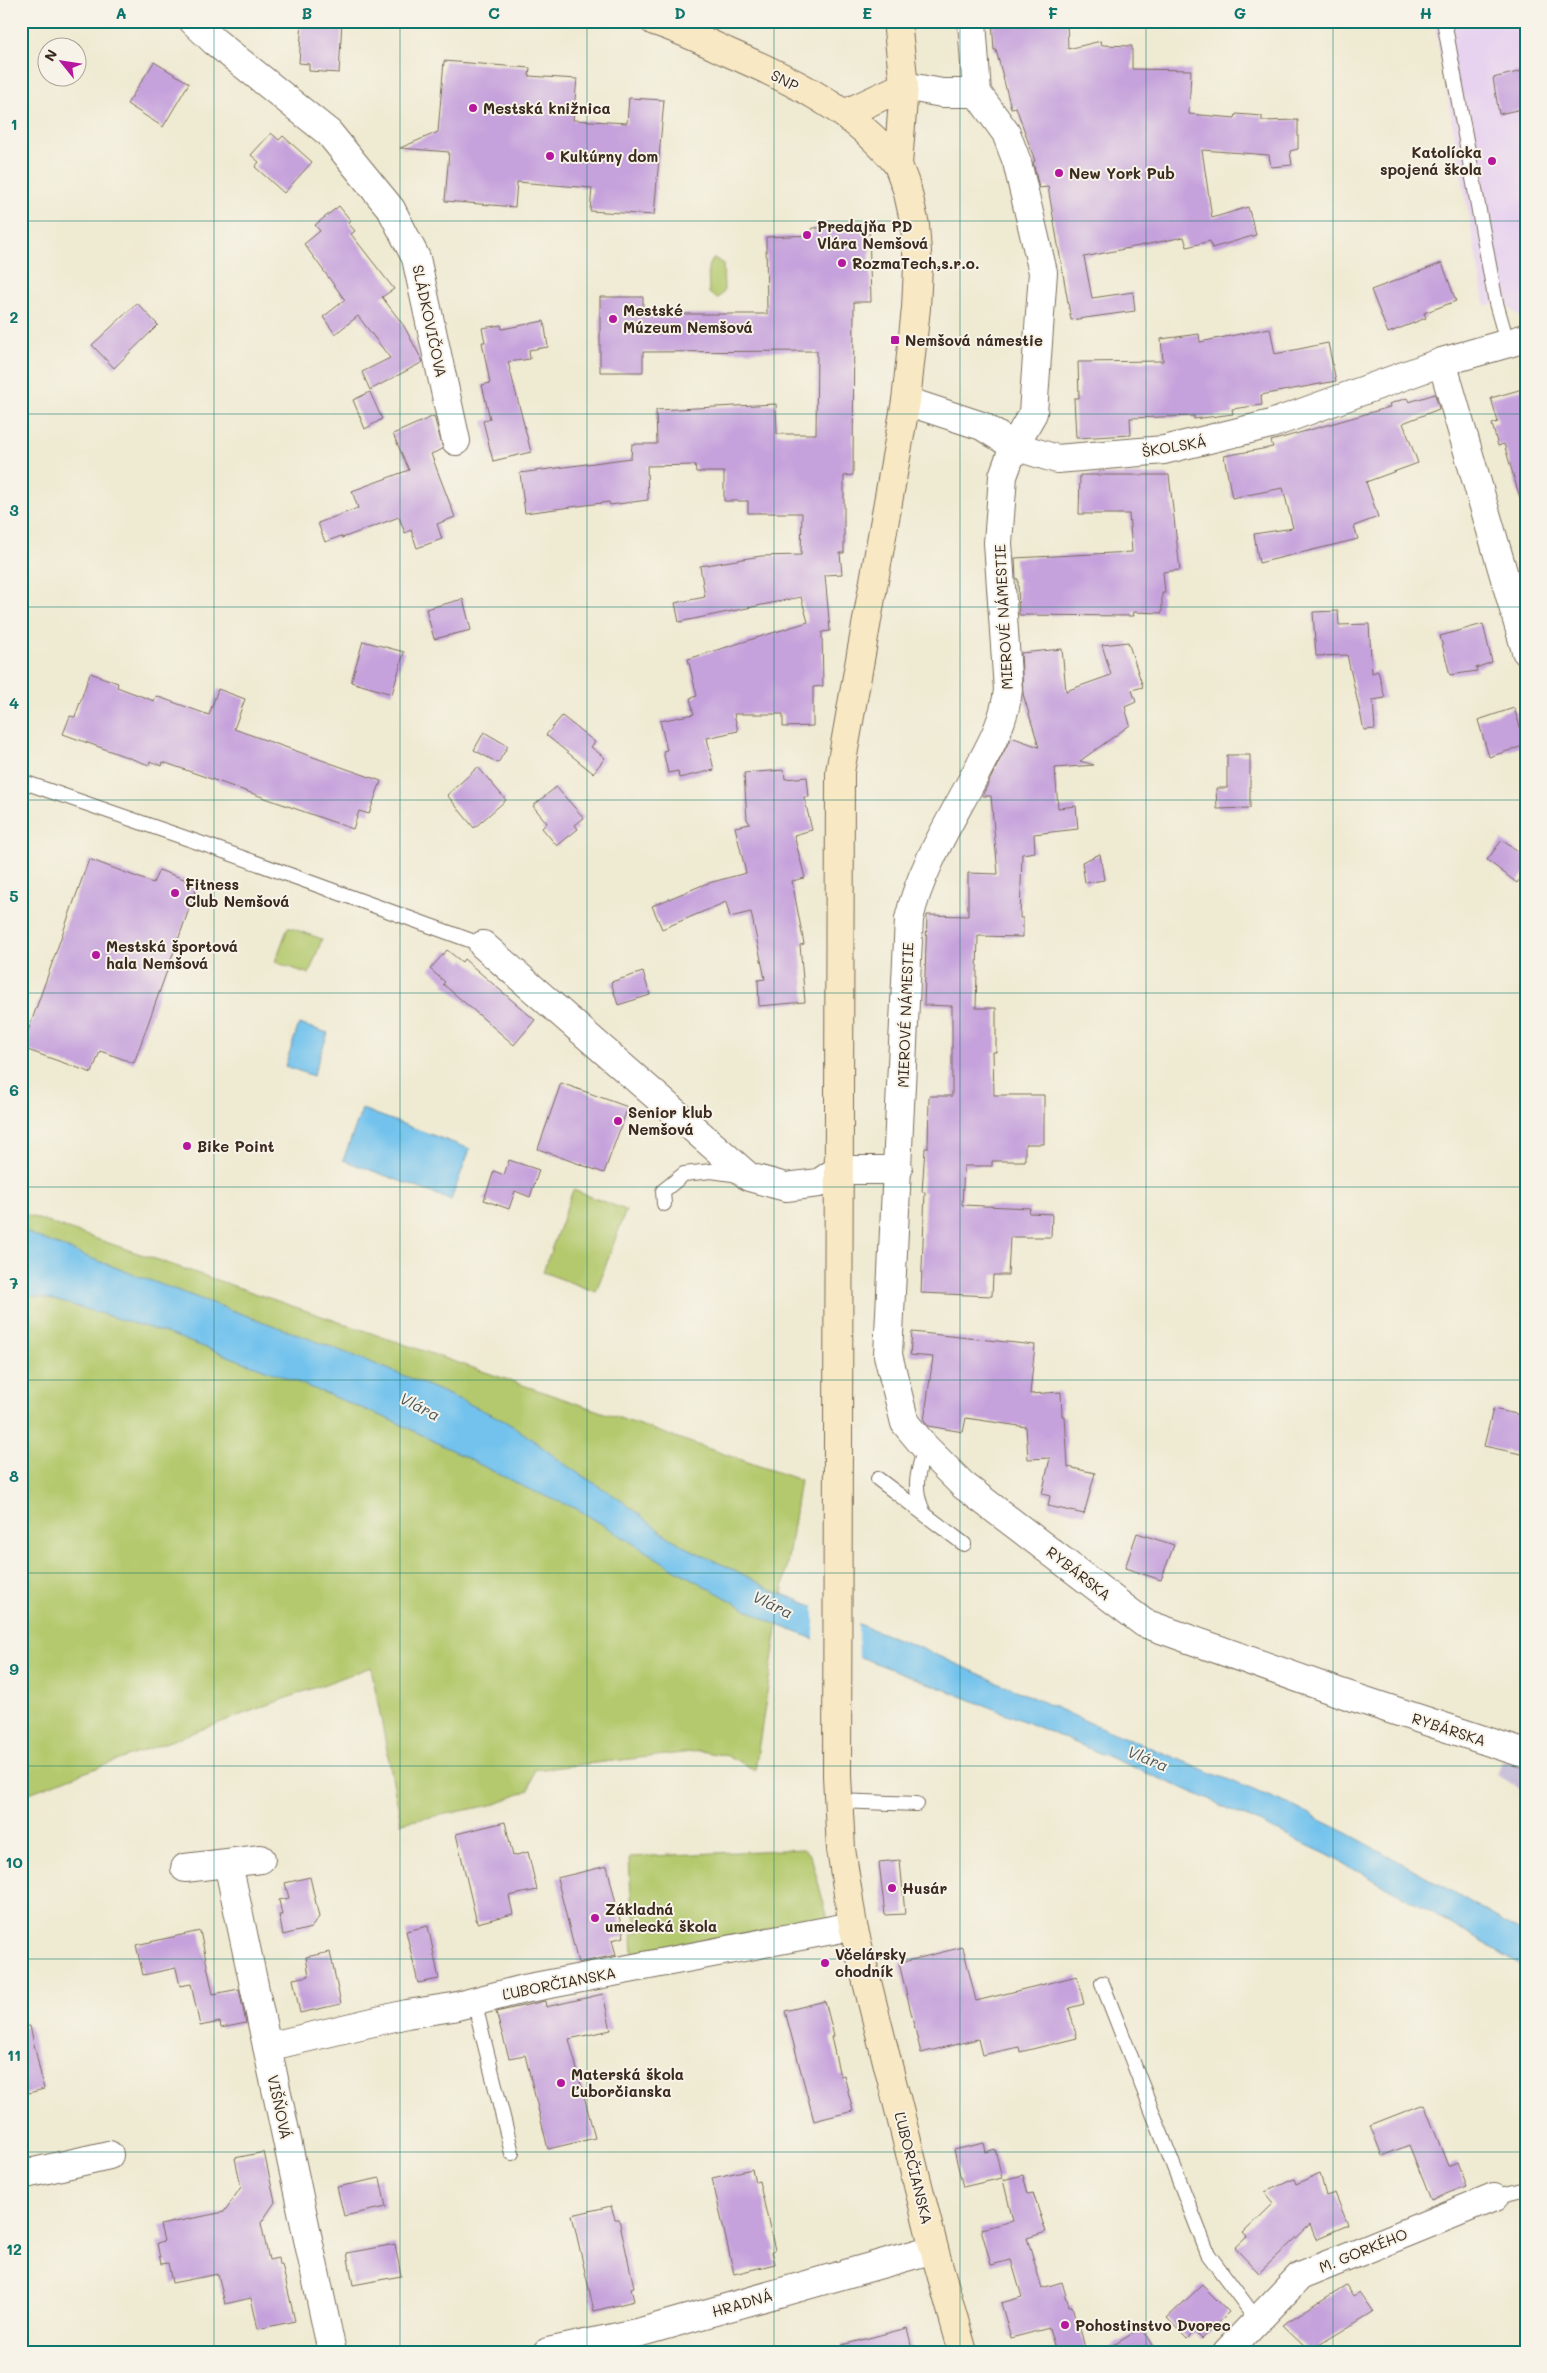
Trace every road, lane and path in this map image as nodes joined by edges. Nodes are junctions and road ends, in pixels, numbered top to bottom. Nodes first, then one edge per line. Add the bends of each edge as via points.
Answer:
1 (193, 21) edge
2 (654, 21) edge
3 (897, 21) edge
4 (972, 21) edge
5 (1444, 21) edge
6 (904, 86) junction
7 (982, 100) junction
8 (844, 114) junction
9 (898, 165) junction
10 (1517, 340) edge
11 (1442, 362) junction
12 (906, 401) junction
13 (456, 441) dead end
14 (1014, 446) junction
15 (1526, 651) edge
16 (21, 781) edge
17 (483, 945) joint
18 (838, 1170) junction
19 (898, 1170) junction
20 (749, 1177) junction
21 (664, 1204) dead end
22 (925, 1447) junction
23 (878, 1479) dead end
24 (923, 1512) junction
25 (964, 1544) dead end
26 (1526, 1754) edge
27 (837, 1789) junction
28 (917, 1804) dead end
29 (261, 1859) dead end
30 (228, 1863) junction
31 (185, 1868) dead end
32 (853, 1926) junction
33 (1102, 1983) dead end
34 (474, 2001) junction
35 (267, 2047) junction
36 (512, 2152) dead end
37 (109, 2155) dead end
38 (21, 2175) edge
39 (1526, 2189) edge
40 (1494, 2197) joint
41 (934, 2249) junction
42 (1257, 2320) junction
43 (332, 2352) edge
44 (548, 2352) edge
45 (963, 2352) edge
46 (1227, 2352) edge

1 - 13 street, SLÁDKOVIČOVA via 329,133 391,209 416,258
2 - 8 main road, SNP via 750,62 818,96
3 - 6 main road
4 - 7 street
5 - 10 lane via 1496,302
6 - 7 street
6 - 8 main road
6 - 9 main road
7 - 14 street, MIEROVÉ NÁMESTIE via 1006,133 1043,272 1033,413
8 - 9 main road, SNP via 879,142
9 - 12 main road via 908,189 916,225 918,266
10 - 11 street, ŠKOLSKÁ
11 - 14 street, ŠKOLSKÁ via 1271,424 1164,450 1057,460
11 - 15 street
12 - 14 street, ŠKOLSKÁ via 982,426
12 - 18 main road via 840,772
14 - 19 street, MIEROVÉ NÁMESTIE via 1003,476 998,543 1008,690 1006,706 993,741 933,856 909,919
16 - 17 lane via 229,852
17 - 20 street
18 - 19 street
18 - 20 street via 819,1183 786,1187
18 - 27 main road, ĽUBORČIANSKA
19 - 22 street, RYBÁRSKA via 888,1355 905,1424
20 - 21 lane via 711,1171 684,1174 663,1191
22 - 24 lane via 915,1481
22 - 26 street, RYBÁRSKA via 963,1485 1144,1623
23 - 24 lane
24 - 25 lane
27 - 28 lane
27 - 32 main road, ĽUBORČIANSKA via 841,1849
29 - 30 street
30 - 31 street
30 - 35 street, VIŠŇOVÁ
32 - 34 street, ĽUBORČIANSKA
32 - 41 main road, ĽUBORČIANSKA
33 - 42 lane via 1208,2254
34 - 35 street, ĽUBORČIANSKA
34 - 36 lane
35 - 43 street, VIŠŇOVÁ
37 - 38 street
39 - 40 lane, M. GORKÉHO
40 - 42 street, M. GORKÉHO via 1300,2276
41 - 44 street, HRADNÁ via 641,2332
41 - 45 main road, ĽUBORČIANSKA
42 - 46 street, M. GORKÉHO

